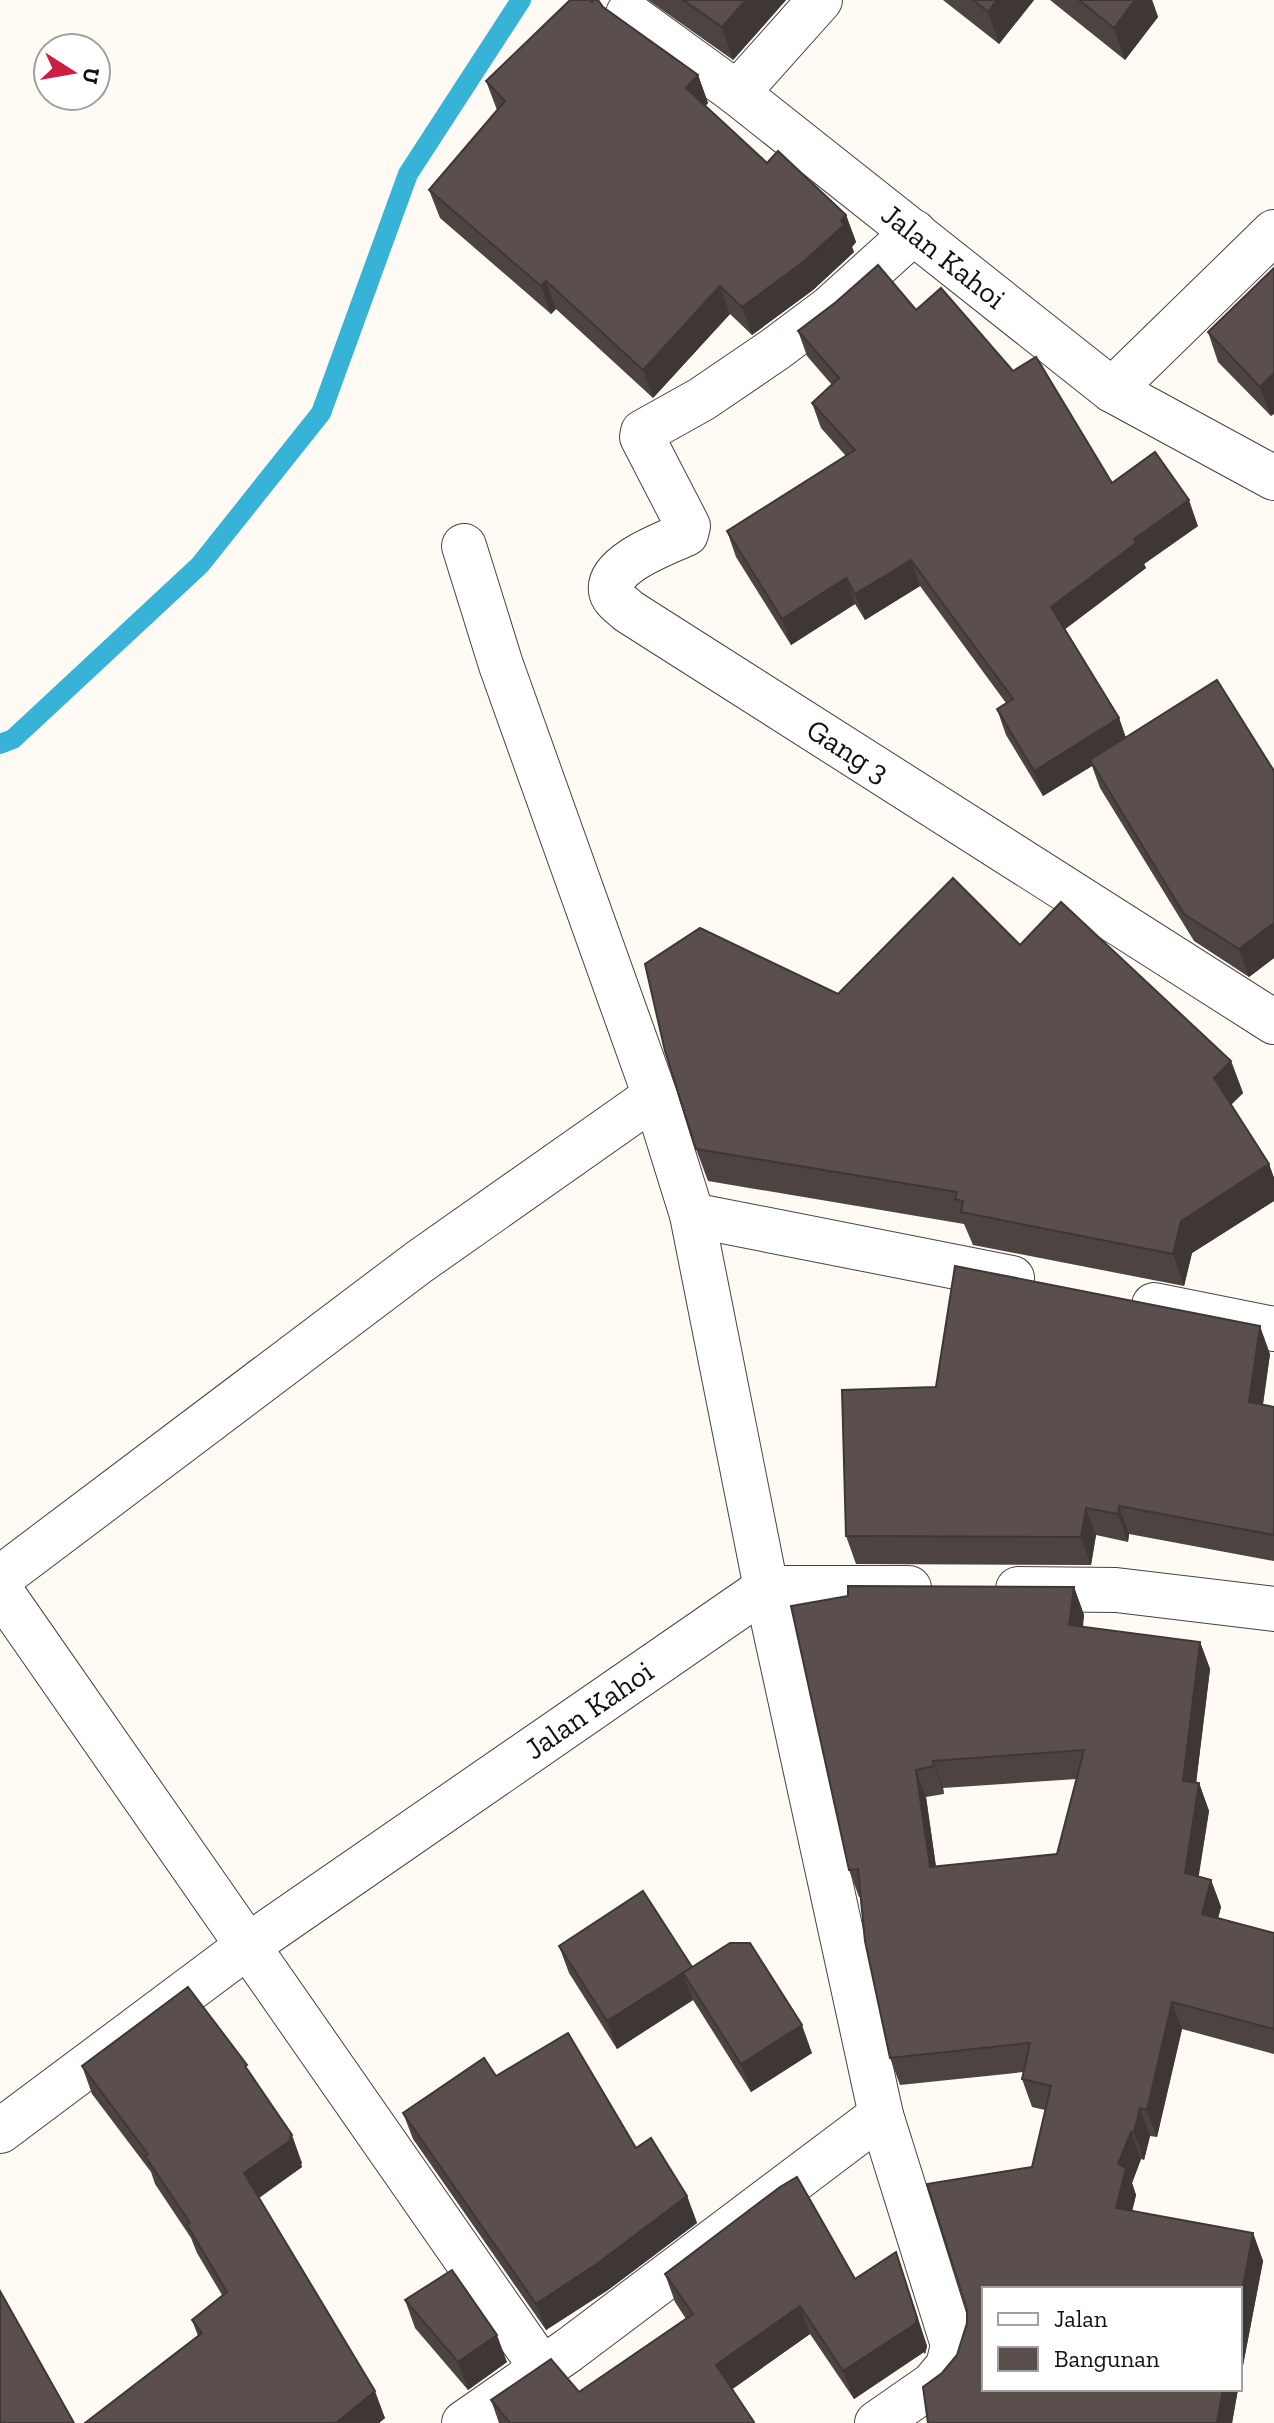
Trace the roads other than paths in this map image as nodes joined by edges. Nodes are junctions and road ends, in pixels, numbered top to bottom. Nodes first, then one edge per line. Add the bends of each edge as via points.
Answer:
1 (820, 0) edge
2 (628, 14) dead end
3 (737, 93) junction
4 (914, 232) junction
5 (1274, 232) edge
6 (1112, 390) junction
7 (1274, 478) edge
8 (464, 546) dead end
9 (1274, 1022) edge
10 (655, 1096) junction
11 (692, 1215) junction
12 (1044, 1284) edge
13 (1121, 1299) edge
14 (1274, 1329) edge
15 (0, 1578) edge
16 (766, 1588) junction
17 (0, 1590) edge
18 (1274, 1609) edge
19 (249, 1945) junction
20 (881, 2115) junction
21 (0, 2131) edge
22 (541, 2367) junction
23 (464, 2423) edge
24 (877, 2423) edge

1 - 3 street
2 - 3 street, Jalan Kahoi
3 - 4 street, Jalan Kahoi
4 - 6 street, Jalan Kahoi
4 - 9 street, Gang 3 via 829,309 774,350 702,399 647,428 642,437 688,529 631,560 614,577 610,590 628,611
5 - 6 street
6 - 7 street, Jalan Kahoi
8 - 10 street via 501,665
10 - 11 street
10 - 15 street via 419,1262
11 - 12 street
11 - 16 street
13 - 14 street
16 - 18 street via 1116,1590
16 - 19 street, Jalan Kahoi
16 - 20 street
17 - 19 street
19 - 21 street, Jalan Kahoi
19 - 22 street
20 - 22 street
20 - 24 street via 953,2345 948,2366 933,2384
22 - 23 street

